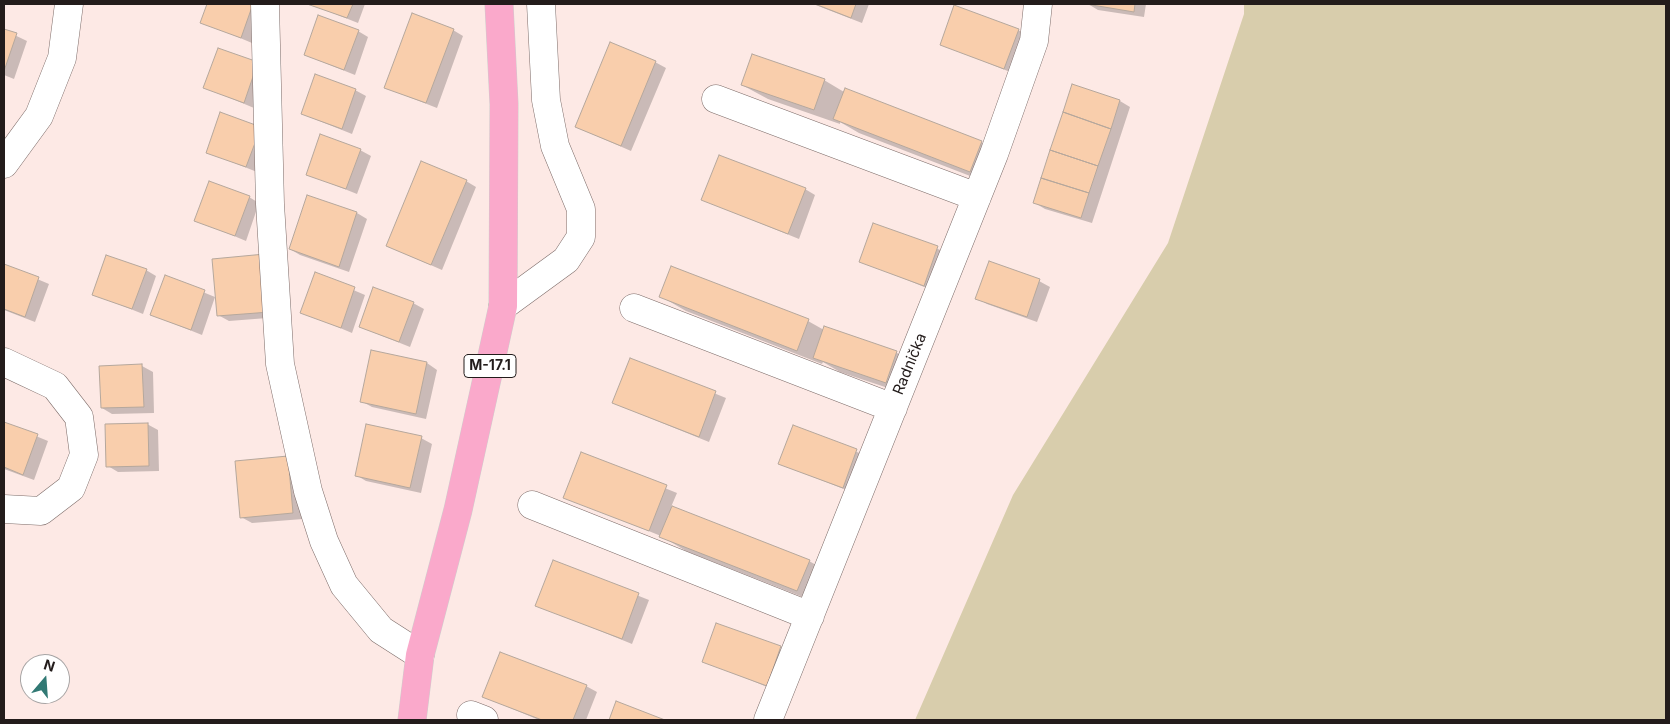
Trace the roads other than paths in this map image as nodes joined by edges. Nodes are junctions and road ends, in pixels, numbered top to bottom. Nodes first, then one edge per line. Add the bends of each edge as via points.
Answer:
1 (69, 4) edge
2 (265, 4) edge
3 (499, 4) edge
4 (541, 4) edge
5 (1038, 4) edge
6 (716, 99) dead end
7 (4, 164) edge
8 (977, 197) junction
9 (503, 306) junction
10 (634, 308) dead end
11 (4, 362) edge
12 (893, 408) junction
13 (532, 505) dead end
14 (4, 509) edge
15 (810, 616) junction
16 (420, 655) junction
17 (412, 720) edge
18 (768, 720) edge

1 - 7 street via 62,58 39,116
2 - 16 street via 270,204 280,364 308,491 324,540 344,585 381,630
3 - 9 main road, M-17.1 via 504,104
4 - 9 street via 546,100 555,146 581,209 581,237 566,260
5 - 8 street, Radnička via 1034,41
6 - 8 street
8 - 12 street, Radnička
9 - 16 main road, M-17.1 via 458,510
10 - 12 street
11 - 14 street via 55,386 79,418 84,455 71,488 41,511
12 - 15 street, Radnička
13 - 15 street
15 - 18 street, Radnička
16 - 17 main road, M-17.1

